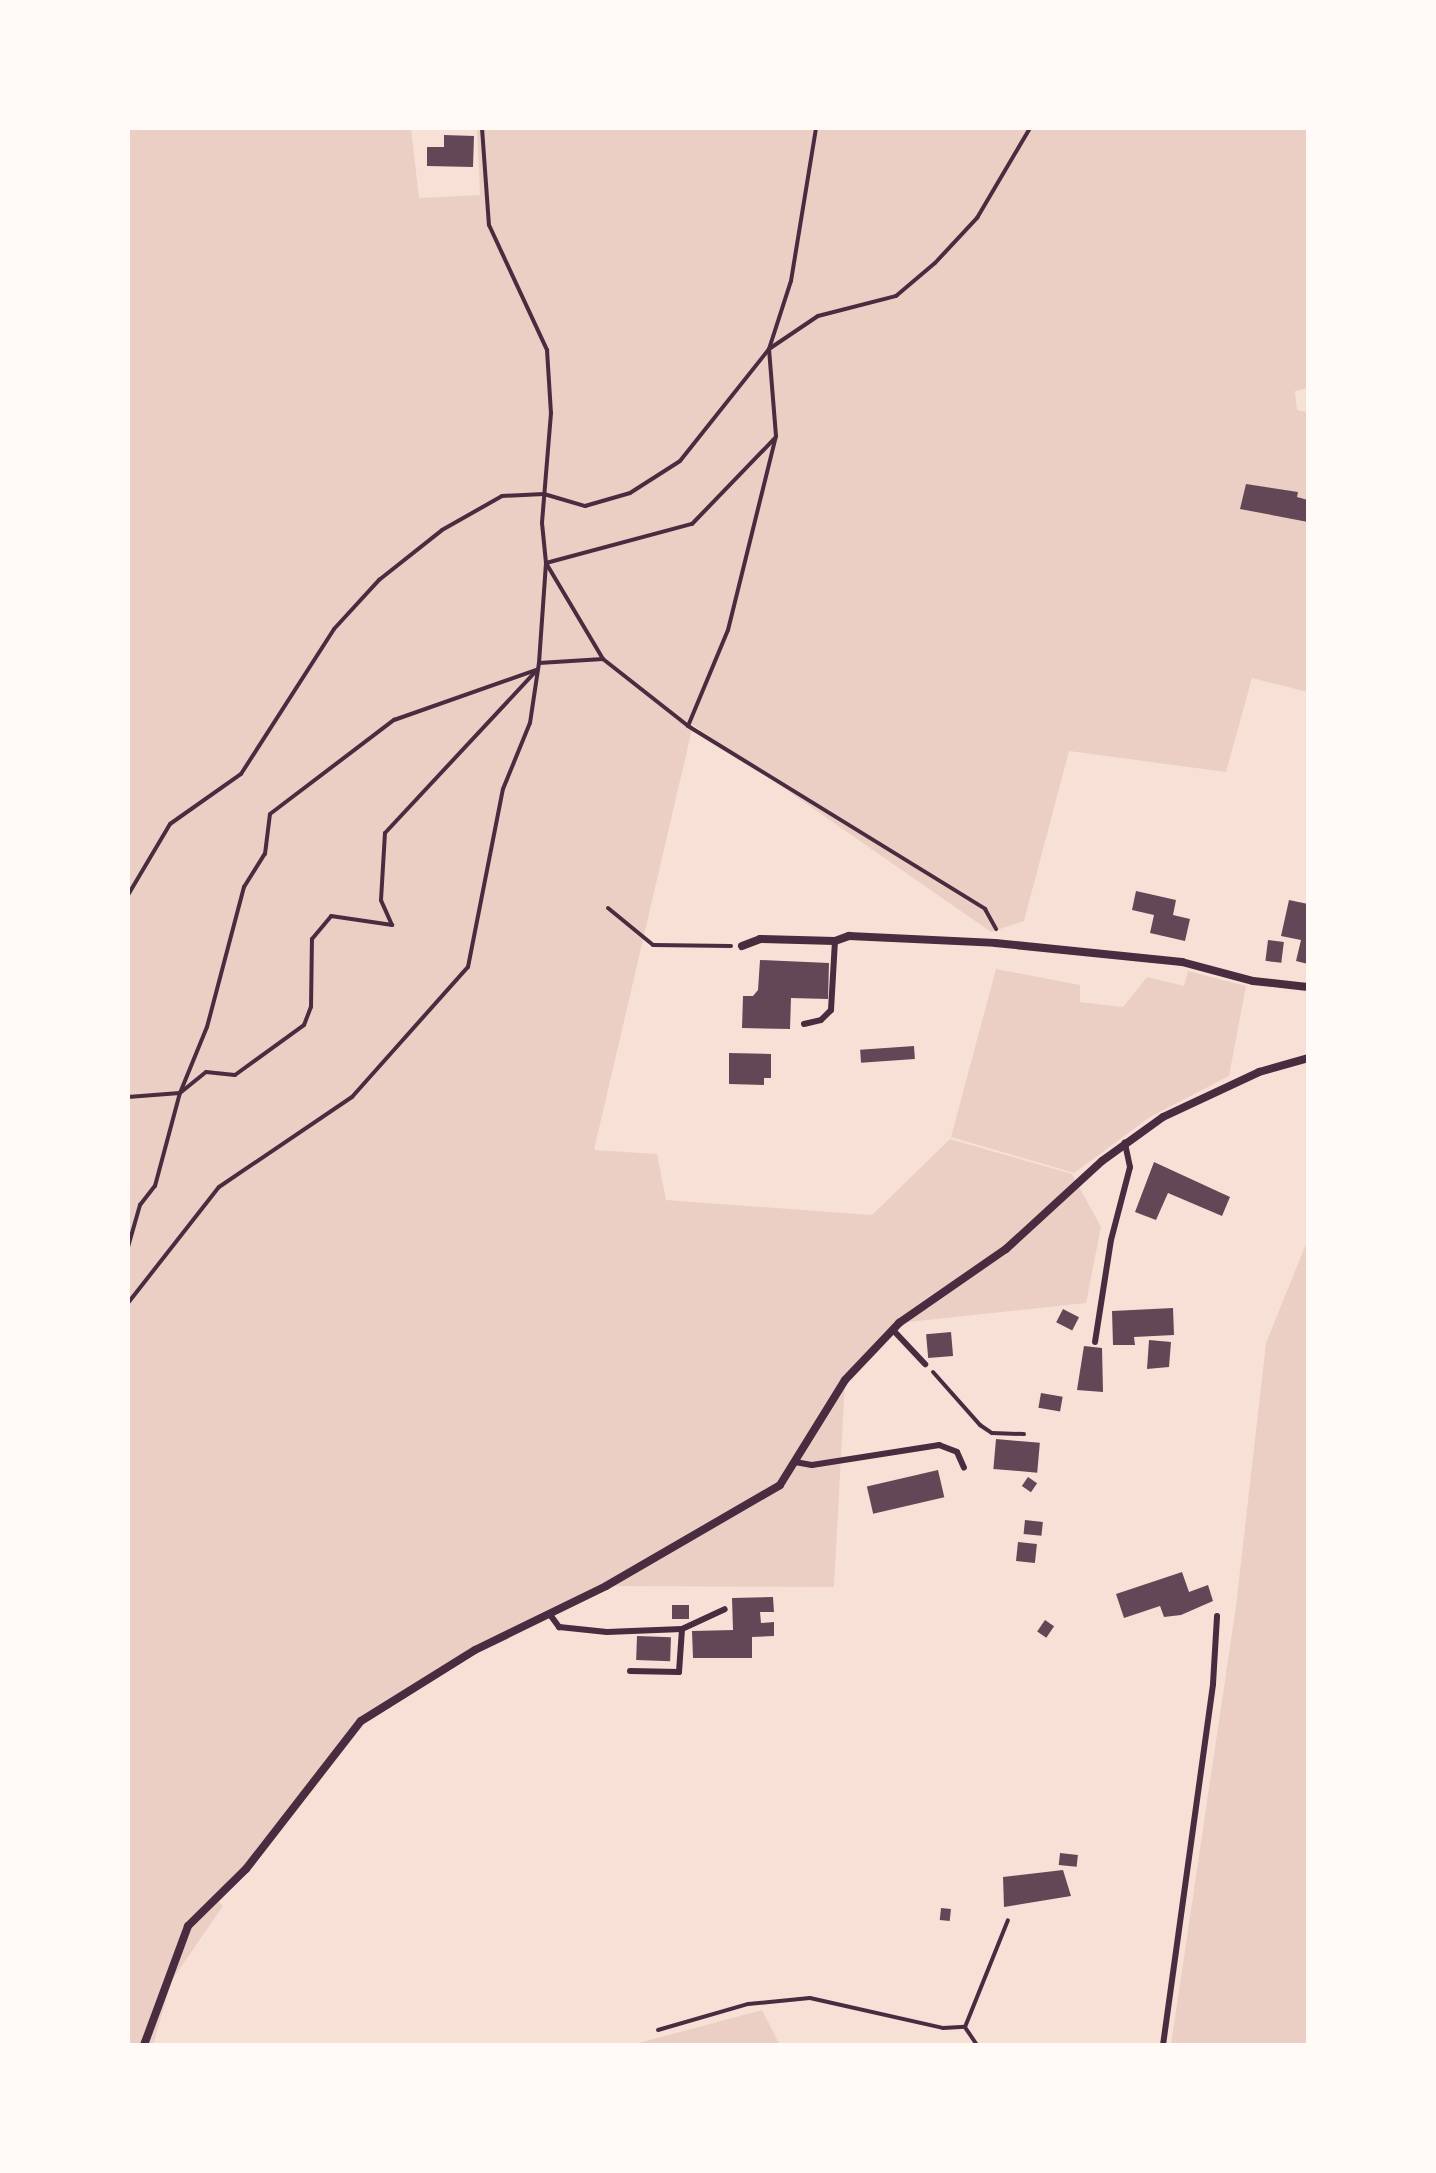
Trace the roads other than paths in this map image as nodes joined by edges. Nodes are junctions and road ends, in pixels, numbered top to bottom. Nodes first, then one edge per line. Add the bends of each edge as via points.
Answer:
1 (835, 941) junction
2 (742, 946) road end
3 (1308, 987) edge
4 (804, 1024) dead end
5 (1308, 1058) edge
6 (1125, 1143) junction
7 (893, 1330) junction
8 (1095, 1342) dead end
9 (925, 1364) dead end
10 (795, 1462) junction
11 (964, 1468) dead end
12 (725, 1609) dead end
13 (551, 1616) junction
14 (1217, 1616) dead end
15 (682, 1629) junction
16 (630, 1671) dead end
17 (144, 2045) edge
18 (1163, 2045) edge

1 - 2 street via 760,939
1 - 3 street via 849,936 995,943 1182,962 1253,981
1 - 4 lane via 831,1010 821,1020
5 - 6 street via 1195,1099
6 - 7 street via 1006,1249
6 - 8 lane via 1130,1167 1111,1240
7 - 9 lane
7 - 10 street via 845,1380
10 - 11 lane via 812,1465 939,1445 957,1452
10 - 13 street via 780,1485
12 - 15 lane
13 - 15 lane via 559,1627 607,1632
13 - 17 street via 475,1650 361,1721 246,1869 188,1926
14 - 18 lane via 1213,1684
15 - 16 lane via 679,1672

